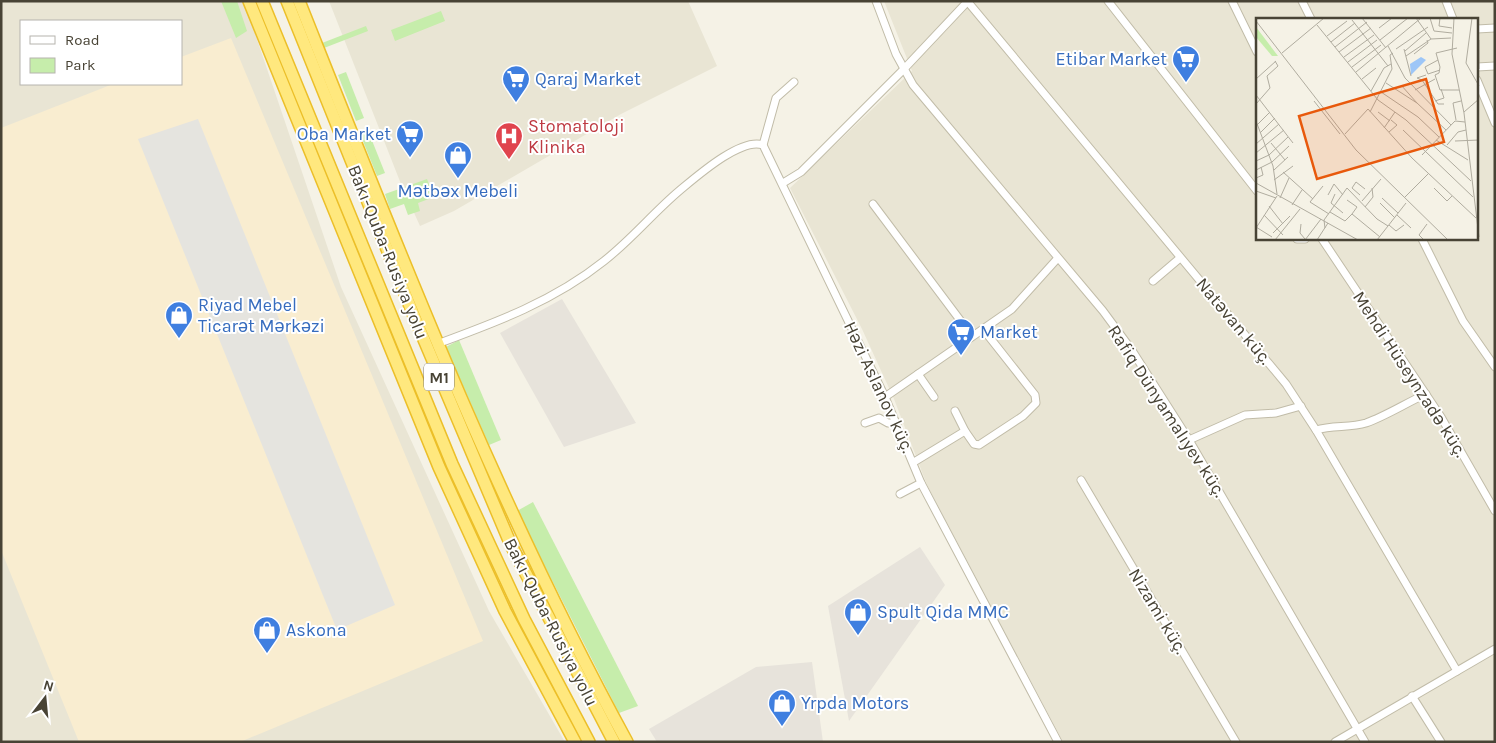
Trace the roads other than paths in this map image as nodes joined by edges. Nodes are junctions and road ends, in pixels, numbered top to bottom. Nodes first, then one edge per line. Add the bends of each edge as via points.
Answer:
1 (249, 1) edge
2 (262, 1) edge
3 (287, 1) edge
4 (299, 1) edge
5 (876, 1) edge
6 (1108, 1) edge
7 (1232, 1) edge
8 (1302, 1) edge
9 (1446, 1) edge
10 (968, 2) edge
11 (1310, 18) edge
12 (1453, 18) edge
13 (1495, 28) edge
14 (1478, 29) edge
15 (1256, 50) edge
16 (1495, 66) edge
17 (1478, 67) edge
18 (903, 70) junction
19 (794, 82) dead end
20 (1478, 82) edge
21 (1491, 104) edge
22 (1495, 123) edge
23 (764, 144) junction
24 (783, 182) junction
25 (1256, 190) edge
26 (873, 204) dead end
27 (1323, 240) edge
28 (1422, 240) edge
29 (1057, 258) junction
30 (1180, 258) junction
31 (1153, 281) dead end
32 (984, 329) junction
33 (972, 336) junction
34 (438, 344) junction
35 (1495, 367) edge
36 (918, 374) junction
37 (1426, 394) junction
38 (886, 397) junction
39 (934, 397) dead end
40 (1301, 406) junction
41 (955, 411) dead end
42 (865, 423) dead end
43 (897, 423) junction
44 (1316, 430) junction
45 (965, 431) junction
46 (1189, 440) junction
47 (914, 462) junction
48 (1081, 480) dead end
49 (921, 483) junction
50 (900, 494) dead end
51 (1495, 511) edge
52 (1495, 649) edge
53 (1457, 671) junction
54 (1412, 696) junction
55 (1358, 728) junction
56 (575, 742) edge
57 (589, 742) edge
58 (614, 742) edge
59 (627, 742) edge
60 (1058, 742) edge
61 (1236, 742) edge
62 (1335, 742) edge
63 (1365, 742) edge
64 (1441, 742) edge

1 - 56 highway via 439,467 505,611
2 - 57 highway, Bakı-Quba-Rusiya yolu / M1 via 452,464 524,619
3 - 58 highway, Bakı-Quba-Rusiya yolu / M1 via 410,308 511,545
4 - 34 highway
5 - 18 street, Rafiq Dünyamalıyev küç.
6 - 25 street
7 - 15 street
8 - 11 street
9 - 12 street
10 - 18 street
10 - 30 street, Natəvan küç.
13 - 14 street
16 - 17 street
18 - 24 street via 800,172
18 - 29 street, Rafiq Dünyamalıyev küç.
19 - 23 street via 776,98
20 - 21 street
21 - 22 street
23 - 24 street, Həzi Aslanov küç.
23 - 34 street via 751,143 700,174 657,209 606,260 554,296
24 - 38 street, Həzi Aslanov küç.
26 - 33 street
27 - 37 street, Mehdi Hüseynzadə küç.
28 - 35 street via 1463,321
29 - 32 street via 1019,302
29 - 46 street, Rafiq Dünyamalıyev küç. via 1131,349
30 - 31 street
30 - 40 street, Natəvan küç. via 1268,360
32 - 33 street
32 - 45 street via 1035,395 1036,403 1023,416 979,446
33 - 36 street
34 - 59 highway via 484,454 558,609
36 - 38 street
36 - 39 street
37 - 44 street via 1367,423
37 - 51 street, Mehdi Hüseynzadə küç.
38 - 43 street, Həzi Aslanov küç.
40 - 44 street, Natəvan küç.
40 - 46 street via 1276,413 1245,415
41 - 45 street
42 - 43 street via 879,418
43 - 47 street, Həzi Aslanov küç.
44 - 53 street, Natəvan küç.
45 - 47 street
46 - 55 street, Rafiq Dünyamalıyev küç.
47 - 49 street, Həzi Aslanov küç.
48 - 61 street, Nizami küç.
49 - 50 street
49 - 60 street, Həzi Aslanov küç.
52 - 53 street
53 - 54 street
54 - 55 street
54 - 64 street
55 - 62 street
55 - 63 street, Rafiq Dünyamalıyev küç.

